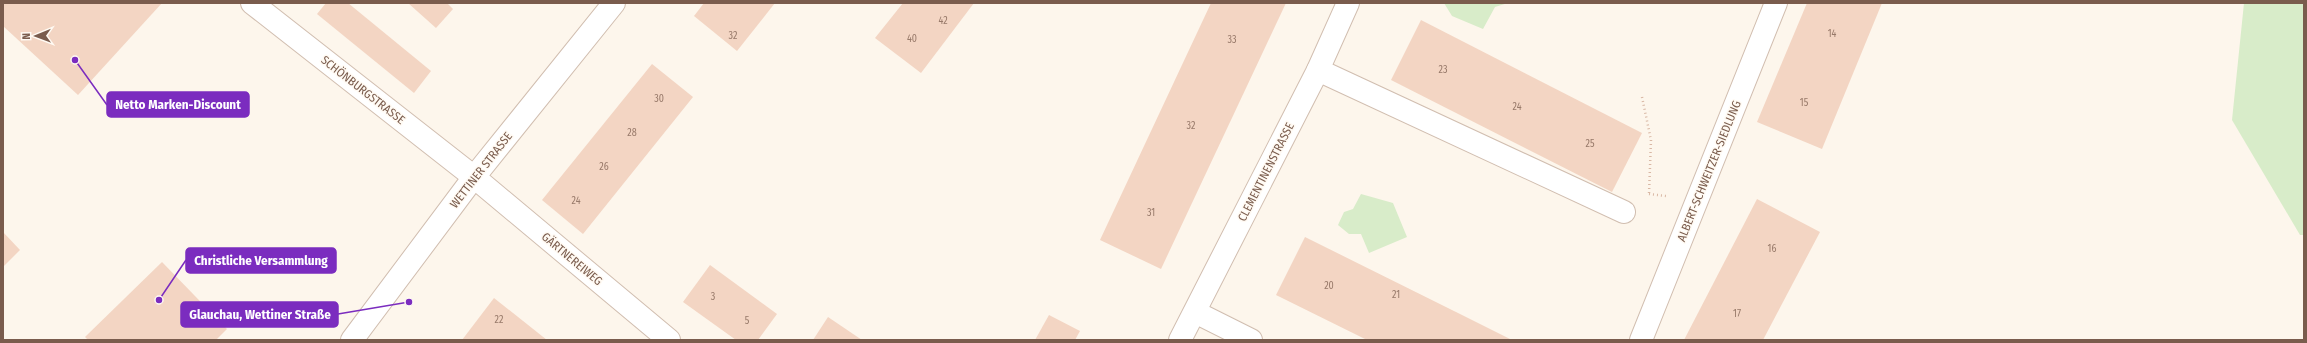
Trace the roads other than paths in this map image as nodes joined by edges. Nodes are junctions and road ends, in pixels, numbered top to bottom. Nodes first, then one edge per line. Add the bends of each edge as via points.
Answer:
1 (252, 3) edge
2 (614, 3) edge
3 (1348, 3) edge
4 (1776, 3) edge
5 (1318, 70) junction
6 (474, 177) junction
7 (1624, 212) road end
8 (1195, 312) junction
9 (352, 340) edge
10 (669, 340) edge
11 (1180, 340) edge
12 (1251, 340) edge
13 (1641, 340) edge

1 - 6 street, SCHÖNBURGSTRASSE
2 - 6 street, WETTINER STRASSE
3 - 5 street, CLEMENTINENSTRASSE
4 - 13 street, ALBERT-SCHWEITZER-SIEDLUNG
5 - 7 street
5 - 8 street, CLEMENTINENSTRASSE
6 - 9 street, WETTINER STRASSE
6 - 10 street, GÄRTNEREIWEG
8 - 11 street, CLEMENTINENSTRASSE
8 - 12 street

